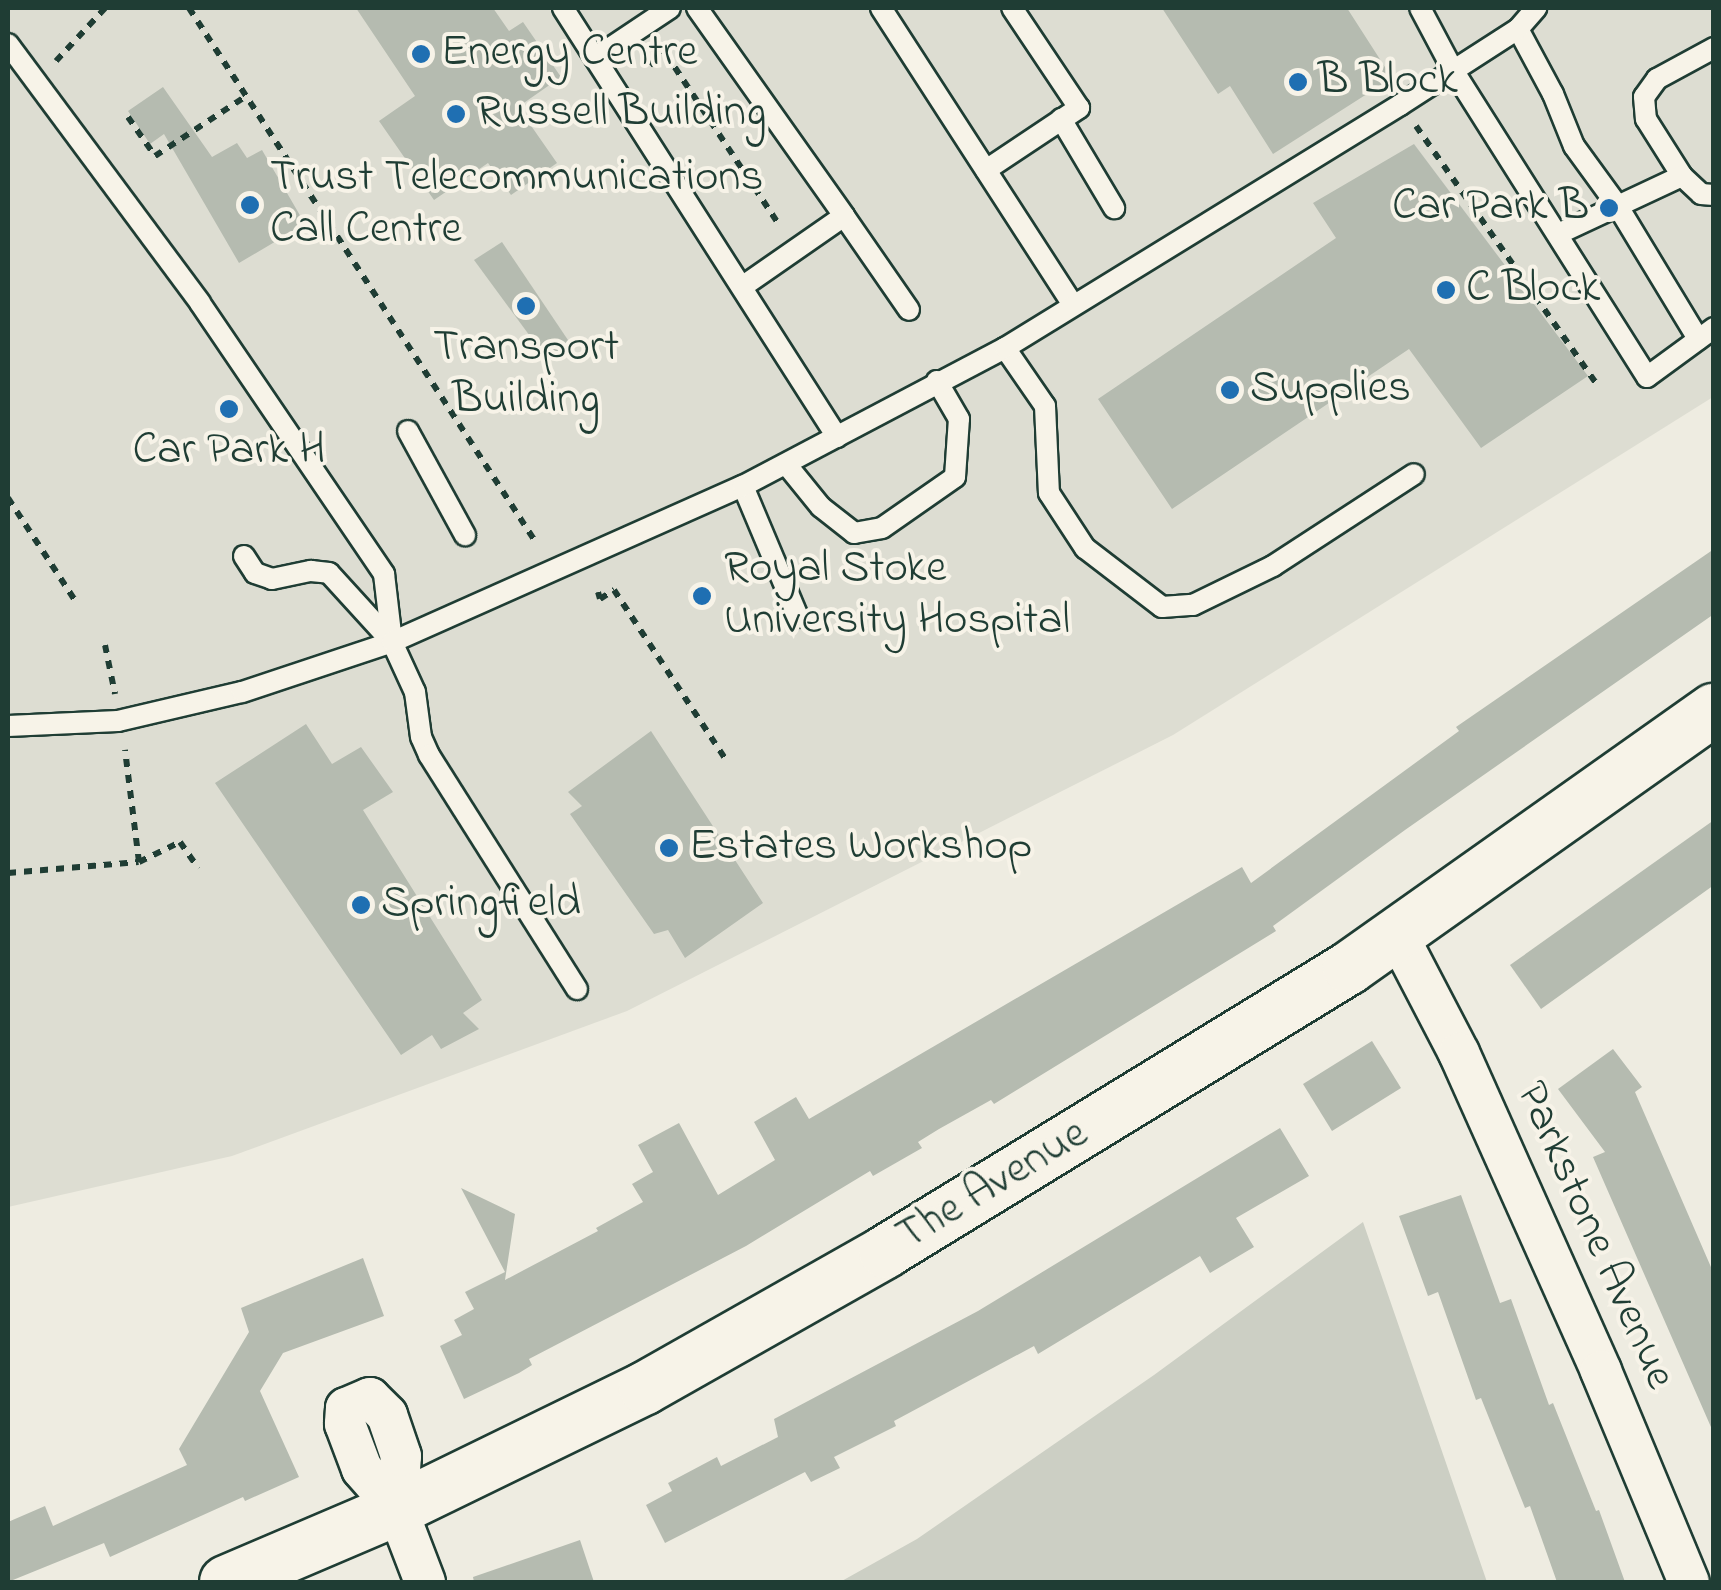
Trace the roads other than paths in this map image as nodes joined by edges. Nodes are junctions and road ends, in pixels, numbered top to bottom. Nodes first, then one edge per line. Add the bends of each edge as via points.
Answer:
1 (563, 8) edge
2 (670, 8) edge
3 (697, 8) edge
4 (880, 8) edge
5 (1012, 8) edge
6 (1420, 8) edge
7 (1536, 8) edge
8 (1518, 30) junction
9 (8, 44) edge
10 (1714, 48) edge
11 (595, 58) junction
12 (1453, 70) junction
13 (1061, 119) junction
14 (986, 170) junction
15 (1682, 176) junction
16 (1714, 195) edge
17 (1617, 206) junction
18 (1114, 208) dead end
19 (844, 216) junction
20 (1558, 234) junction
21 (742, 288) junction
22 (1073, 305) junction
23 (908, 310) dead end
24 (1706, 333) edge
25 (1005, 348) junction
26 (937, 382) junction
27 (408, 431) dead end
28 (836, 437) junction
29 (786, 464) junction
30 (1414, 474) dead end
31 (743, 486) junction
32 (465, 536) dead end
33 (244, 556) dead end
34 (798, 617) dead end
35 (392, 642) junction
36 (1714, 710) edge
37 (8, 726) edge
38 (1397, 934) junction
39 (577, 988) dead end
40 (397, 1509) junction
41 (226, 1582) edge
42 (425, 1582) edge
43 (1688, 1582) edge

1 - 11 lane
2 - 11 lane
3 - 19 lane
4 - 14 lane
5 - 13 lane via 1078,108
6 - 12 lane
7 - 8 lane
8 - 12 lane
8 - 17 lane via 1574,146
9 - 35 lane via 200,304 384,574
10 - 15 lane via 1657,80 1644,97 1646,119
11 - 21 lane
12 - 20 lane
12 - 22 lane
13 - 14 lane
13 - 18 lane
14 - 22 lane
15 - 16 lane via 1701,194
15 - 17 lane
17 - 20 lane
17 - 24 lane
19 - 21 lane
19 - 23 lane
20 - 24 lane via 1647,377
21 - 28 lane
22 - 25 lane
25 - 26 lane
25 - 30 lane via 1046,406 1049,493 1085,548 1162,607 1193,605 1273,566
26 - 28 lane
26 - 29 lane via 959,419 955,478 882,528 854,533
27 - 32 lane
28 - 29 lane
29 - 31 lane
31 - 34 lane
31 - 35 lane
33 - 35 lane via 256,573 272,578 328,572
35 - 37 lane via 242,692 118,722
35 - 39 lane via 416,692 429,755
36 - 38 street, The Avenue
38 - 40 street, The Avenue via 885,1252 645,1388
38 - 43 street, Parkstone Avenue via 1601,1370
40 - 41 street, The Avenue
40 - 42 street

